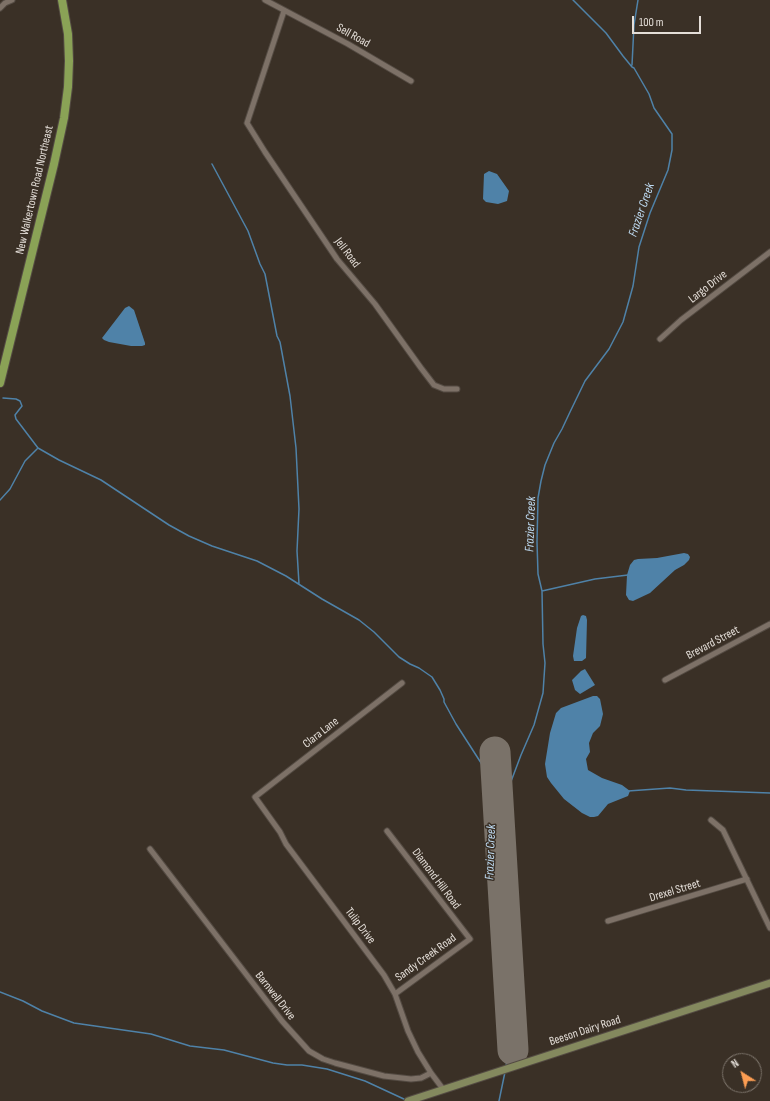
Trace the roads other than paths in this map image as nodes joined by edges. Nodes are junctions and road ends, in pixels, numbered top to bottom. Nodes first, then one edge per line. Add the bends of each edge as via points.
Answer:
1 (12, 0) edge
2 (62, 0) edge
3 (265, 0) edge
4 (0, 8) edge
5 (284, 11) junction
6 (412, 81) dead end
7 (770, 252) edge
8 (660, 339) dead end
9 (0, 382) edge
10 (457, 390) dead end
11 (770, 624) edge
12 (665, 680) dead end
13 (402, 683) dead end
14 (257, 800) joint
15 (711, 820) dead end
16 (387, 831) dead end
17 (150, 849) dead end
18 (747, 879) junction
19 (608, 921) dead end
20 (770, 928) edge
21 (470, 940) joint
22 (770, 983) edge
23 (395, 994) junction
24 (430, 1073) junction
25 (443, 1089) junction
26 (408, 1101) edge

1 - 4 street
2 - 9 main road, New Walkertown Road Northeast via 69,47 67,100 56,157
3 - 5 street, Sell Road
5 - 6 street, Sell Road
5 - 10 street, Jell Road via 247,123 337,259 375,304 434,385
7 - 8 street, Largo Drive
11 - 12 street, Brevard Street
13 - 14 street, Clara Lane via 255,797
14 - 23 street, Tulip Drive via 286,844 384,975
15 - 18 street via 724,830
16 - 21 street, Diamond Hill Road
17 - 24 street, Barnwell Drive via 282,1021 309,1051 335,1063 384,1076 417,1079
18 - 19 street, Drexel Street
18 - 20 street
21 - 23 street, Sandy Creek Road
22 - 25 street, Beeson Dairy Road
23 - 24 street, Tulip Drive via 408,1031
24 - 25 street, Tulip Drive
25 - 26 street, Beeson Dairy Road

